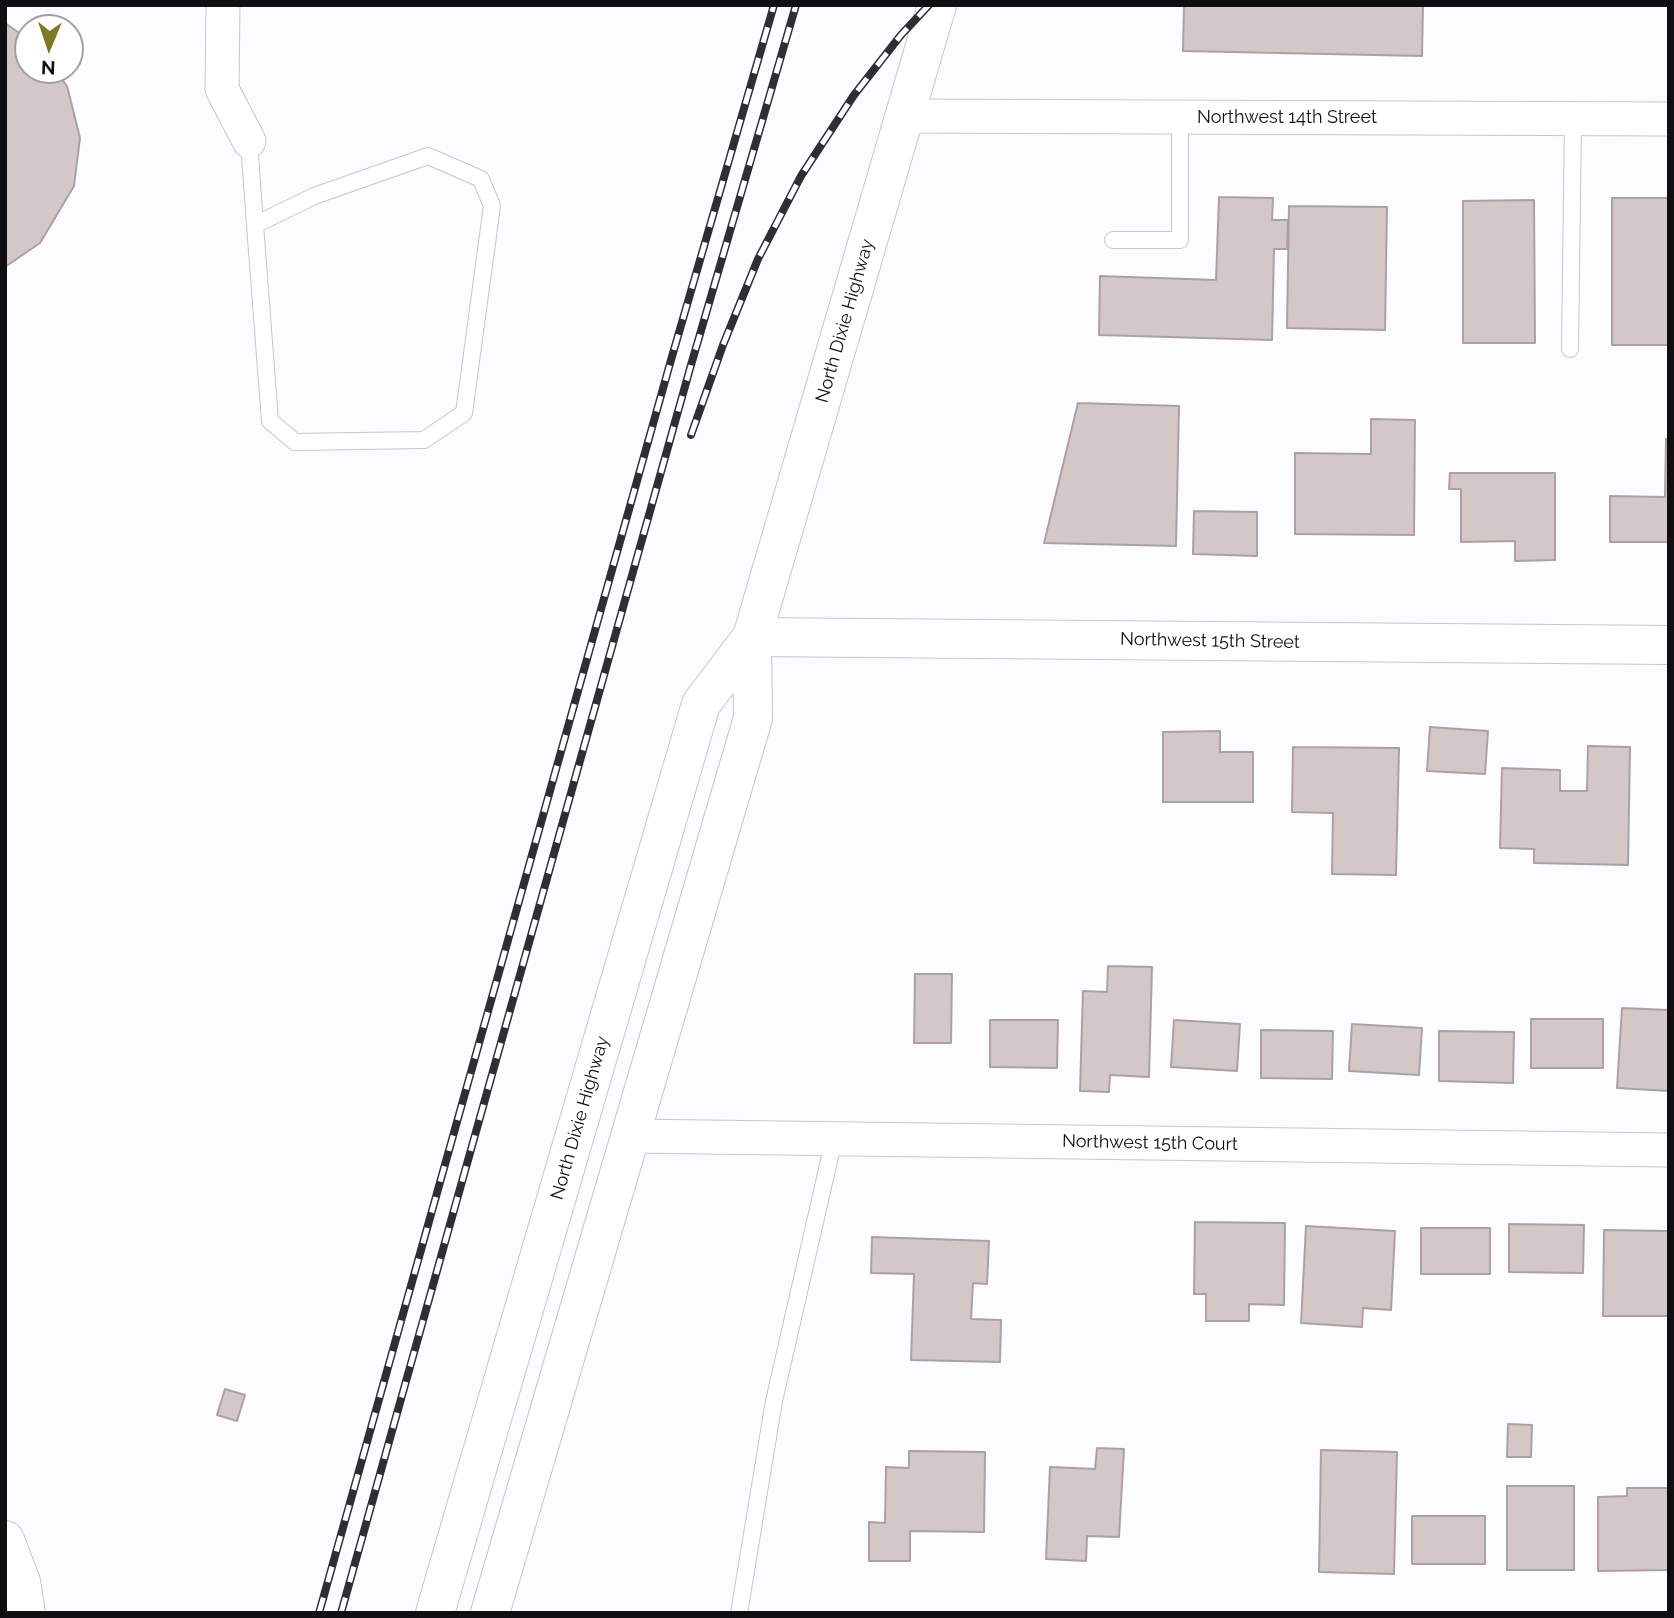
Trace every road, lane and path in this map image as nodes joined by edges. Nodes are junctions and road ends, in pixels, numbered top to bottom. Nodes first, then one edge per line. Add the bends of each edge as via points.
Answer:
1 (223, 5) edge
2 (937, 5) edge
3 (905, 116) junction
4 (1180, 117) junction
5 (1573, 119) junction
6 (1669, 120) edge
7 (249, 141) joint
8 (255, 225) junction
9 (1114, 240) dead end
10 (1570, 349) dead end
11 (752, 637) junction
12 (1669, 645) edge
13 (631, 1136) junction
14 (834, 1139) junction
15 (1669, 1150) edge
16 (5, 1540) edge
17 (26, 1613) edge
18 (435, 1613) edge
19 (490, 1613) edge
20 (739, 1613) edge

1 - 7 street via 222,89
2 - 3 main road, North Dixie Highway
3 - 4 street, Northwest 14th Street
3 - 11 main road, North Dixie Highway
4 - 5 street, Northwest 14th Street
4 - 9 lane via 1180,240
5 - 6 street, Northwest 14th Street
5 - 10 lane
7 - 8 lane
8 - 8 lane via 270,421 295,442 424,440 464,413 492,206 481,179 428,156 314,196
11 - 12 main road, Northwest 15th Street
11 - 13 main road, North Dixie Highway via 752,718
11 - 18 main road, North Dixie Highway via 701,705
13 - 14 street, Northwest 15th Court
13 - 19 main road, North Dixie Highway
14 - 15 street, Northwest 15th Court
14 - 20 lane via 774,1401
16 - 17 main road

